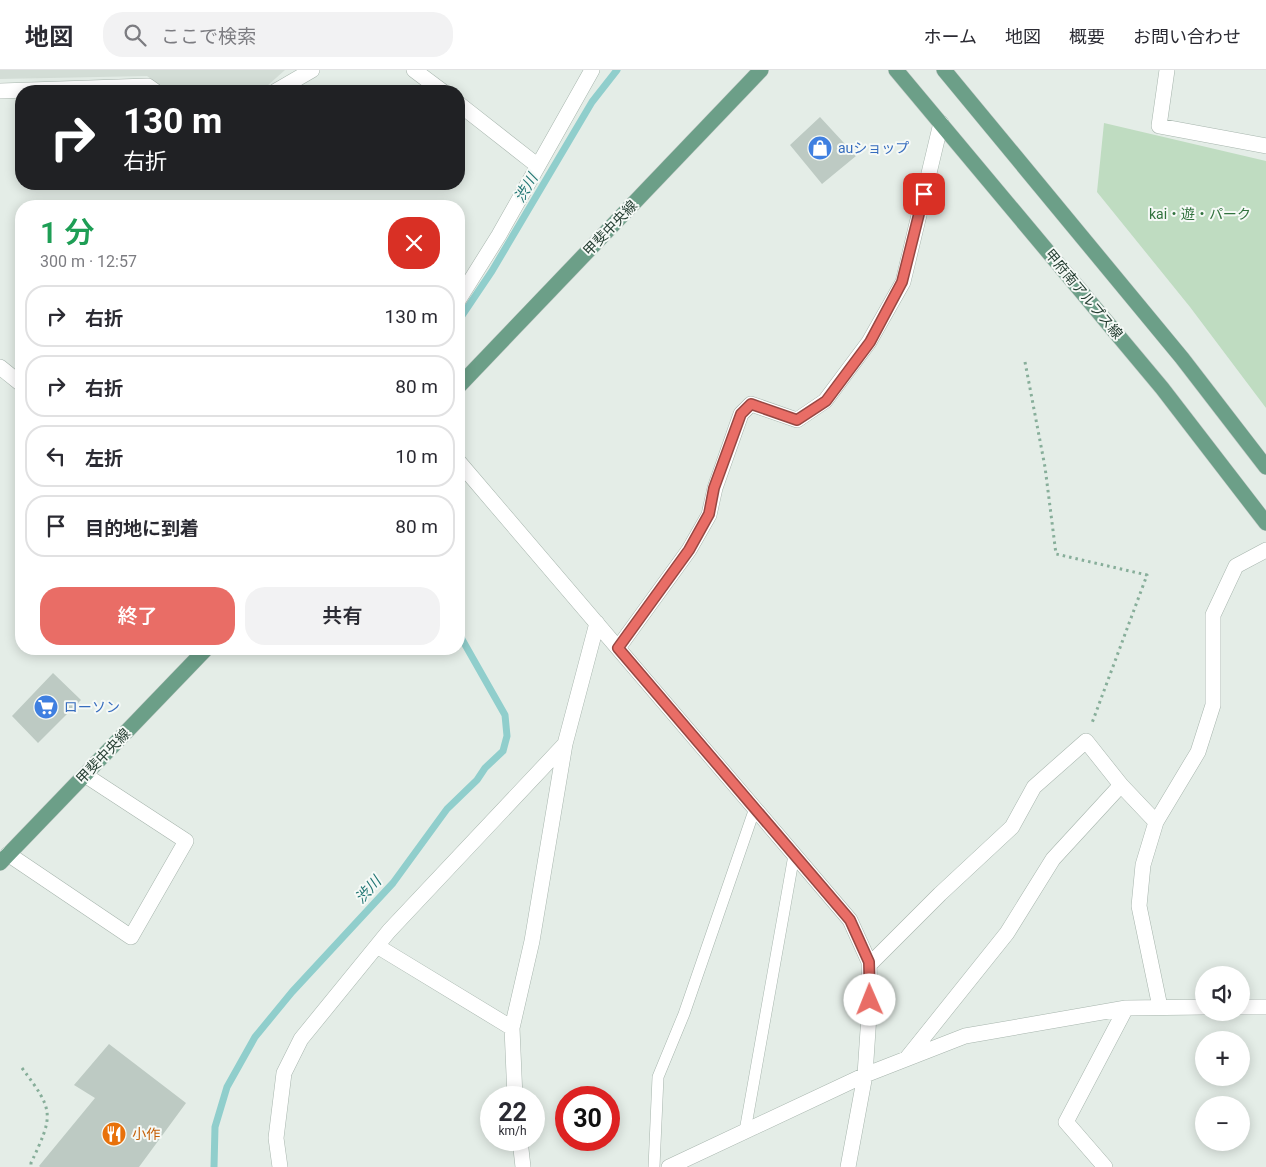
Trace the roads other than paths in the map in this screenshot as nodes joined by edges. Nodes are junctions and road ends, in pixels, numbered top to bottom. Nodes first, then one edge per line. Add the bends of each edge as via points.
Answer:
1 (312, 70) edge
2 (414, 70) edge
3 (592, 70) edge
4 (761, 70) edge
5 (896, 70) edge
6 (944, 70) edge
7 (1167, 70) edge
8 (437, 81) edge
9 (286, 85) edge
10 (15, 91) edge
11 (0, 92) edge
12 (465, 109) edge
13 (941, 123) junction
14 (1266, 146) edge
15 (538, 166) junction
16 (465, 289) edge
17 (0, 367) edge
18 (15, 379) edge
19 (465, 380) edge
20 (1266, 467) edge
21 (465, 469) edge
22 (1266, 523) edge
23 (1266, 550) edge
24 (597, 623) junction
25 (618, 648) junction
26 (200, 655) edge
27 (565, 744) junction
28 (85, 775) junction
29 (1121, 785) junction
30 (755, 808) junction
31 (1156, 822) junction
32 (794, 855) junction
33 (4, 859) edge
34 (377, 946) junction
35 (869, 965) junction
36 (1195, 1007) edge
37 (1250, 1007) edge
38 (1266, 1007) edge
39 (1126, 1008) junction
40 (1160, 1008) junction
41 (512, 1028) junction
42 (906, 1059) junction
43 (865, 1074) junction
44 (514, 1086) edge
45 (745, 1131) junction
46 (521, 1151) edge
47 (280, 1167) edge
48 (523, 1167) edge
49 (654, 1167) edge
50 (670, 1167) edge
51 (848, 1167) edge
52 (1104, 1167) edge

1 - 9 street
2 - 8 street
3 - 15 street
4 - 19 main road, 甲斐中央線
5 - 13 main road, 甲府南アルプス線
6 - 20 main road via 1182,358
7 - 14 street via 1159,126
10 - 11 street
12 - 15 street
13 - 22 main road, 甲府南アルプス線 via 1162,388
13 - 25 street via 902,282 870,342 826,401 797,420 751,404 741,414 714,488 709,514 689,550
15 - 16 street
17 - 18 street
21 - 24 street
23 - 31 street via 1236,566 1213,615 1213,705 1198,752
24 - 25 street
24 - 27 street
25 - 30 street
26 - 28 main road, 甲斐中央線
27 - 34 street
27 - 41 street via 532,941
28 - 33 main road, 甲斐中央線
28 - 33 street via 186,841 131,937
29 - 31 street
29 - 35 street via 1086,741 1034,787 1012,827
29 - 42 street via 1053,859 1006,932
30 - 32 street
30 - 49 lane via 684,1014 658,1077
31 - 40 street via 1143,864 1139,906
32 - 35 street via 850,920
32 - 45 lane
34 - 41 street
34 - 47 street via 301,1038 284,1073 276,1138
35 - 43 street
36 - 40 street
37 - 38 street
39 - 40 street
39 - 42 street via 965,1036
39 - 52 street via 1066,1122
41 - 44 street
42 - 43 street
43 - 45 street
43 - 51 street
45 - 50 street
46 - 48 street

